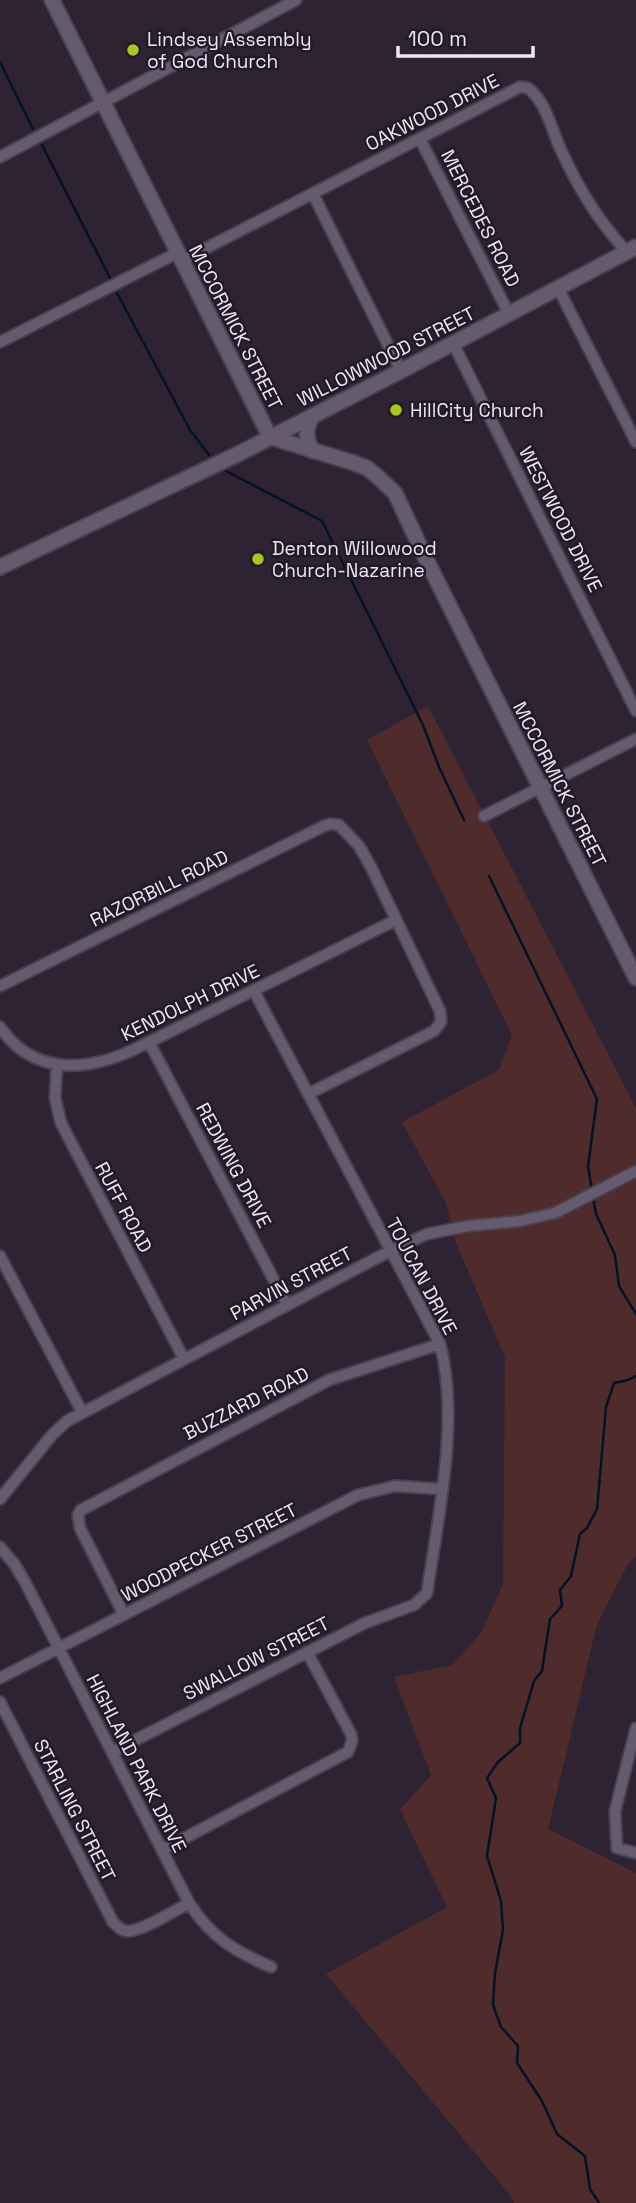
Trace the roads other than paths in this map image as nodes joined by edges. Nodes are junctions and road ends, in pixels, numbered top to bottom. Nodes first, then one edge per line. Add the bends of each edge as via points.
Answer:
1 (52, 0) edge
2 (296, 0) edge
3 (103, 102) junction
4 (421, 139) junction
5 (0, 157) edge
6 (313, 194) junction
7 (631, 249) edge
8 (179, 257) junction
9 (558, 288) junction
10 (509, 314) junction
11 (0, 342) edge
12 (453, 344) junction
13 (401, 371) junction
14 (313, 416) junction
15 (270, 438) junction
16 (636, 442) edge
17 (313, 451) junction
18 (0, 567) edge
19 (636, 711) edge
20 (636, 739) edge
21 (540, 787) junction
22 (484, 816) dead end
23 (396, 920) junction
24 (636, 978) edge
25 (0, 986) edge
26 (254, 991) junction
27 (0, 1027) edge
28 (149, 1042) junction
29 (57, 1065) junction
30 (308, 1094) junction
31 (636, 1171) edge
32 (390, 1251) junction
33 (0, 1256) edge
34 (287, 1305) junction
35 (440, 1344) junction
36 (184, 1359) junction
37 (82, 1412) junction
38 (441, 1489) junction
39 (0, 1499) edge
40 (0, 1548) edge
41 (419, 1602) joint
42 (124, 1615) junction
43 (59, 1648) junction
44 (307, 1652) junction
45 (0, 1678) edge
46 (0, 1702) edge
47 (635, 1732) edge
48 (112, 1752) junction
49 (162, 1850) junction
50 (636, 1853) edge
51 (189, 1903) junction
52 (271, 1967) dead end

1 - 3 street, MCCORMICK STREET
2 - 3 street
3 - 5 street
3 - 8 street, MCCORMICK STREET
4 - 6 street, OAKWOOD DRIVE
4 - 7 street, OAKWOOD DRIVE via 520,87 528,88 541,101 586,202
4 - 10 street, MERCEDES ROAD
6 - 8 street, OAKWOOD DRIVE
6 - 13 street
7 - 9 street, WILLOWWOOD STREET
8 - 11 street, OAKWOOD DRIVE
8 - 15 street, MCCORMICK STREET
9 - 10 street, WILLOWWOOD STREET
9 - 16 street
10 - 12 street, WILLOWWOOD STREET
12 - 13 street, WILLOWWOOD STREET
12 - 19 street, WESTWOOD DRIVE
13 - 14 street, WILLOWWOOD STREET
14 - 15 street, WILLOWWOOD STREET
14 - 17 street via 306,432
15 - 17 street, MCCORMICK STREET
15 - 18 street, WILLOWWOOD STREET
17 - 21 street, MCCORMICK STREET via 367,468 396,493
20 - 21 street
21 - 22 street
21 - 24 street, MCCORMICK STREET
23 - 25 street, RAZORBILL ROAD via 365,855 344,828 335,824
23 - 26 street, KENDOLPH DRIVE
23 - 30 street via 440,1011 441,1022 434,1031
26 - 28 street, KENDOLPH DRIVE
26 - 30 street, TOUCAN DRIVE
27 - 29 street, KENDOLPH DRIVE via 29,1055
28 - 29 street, KENDOLPH DRIVE via 100,1063
28 - 34 street, REDWING DRIVE
29 - 36 street, RUFF ROAD via 55,1098 61,1123
30 - 32 street, TOUCAN DRIVE
31 - 32 street, PARVIN STREET via 555,1213 427,1234
32 - 34 street, PARVIN STREET
32 - 35 street, TOUCAN DRIVE
33 - 37 street
34 - 36 street, PARVIN STREET
35 - 38 street, TOUCAN DRIVE via 447,1390
35 - 42 street, BUZZARD ROAD via 308,1390 86,1506 78,1514 80,1528
36 - 37 street, PARVIN STREET
37 - 39 street, PARVIN STREET via 52,1435
38 - 41 street, TOUCAN DRIVE via 427,1593
38 - 42 street, WOODPECKER STREET via 395,1486 358,1495
40 - 43 street, HIGHLAND PARK DRIVE via 15,1565
41 - 44 street, SWALLOW STREET
42 - 43 street, WOODPECKER STREET
43 - 45 street, WOODPECKER STREET
43 - 48 street, HIGHLAND PARK DRIVE
44 - 48 street, SWALLOW STREET
44 - 49 street via 351,1734 351,1747 343,1756
46 - 51 street, STARLING STREET via 113,1922 124,1931 138,1929
47 - 50 street via 615,1811 617,1848
48 - 49 street, HIGHLAND PARK DRIVE
49 - 51 street, HIGHLAND PARK DRIVE
51 - 52 street, HIGHLAND PARK DRIVE via 226,1945

